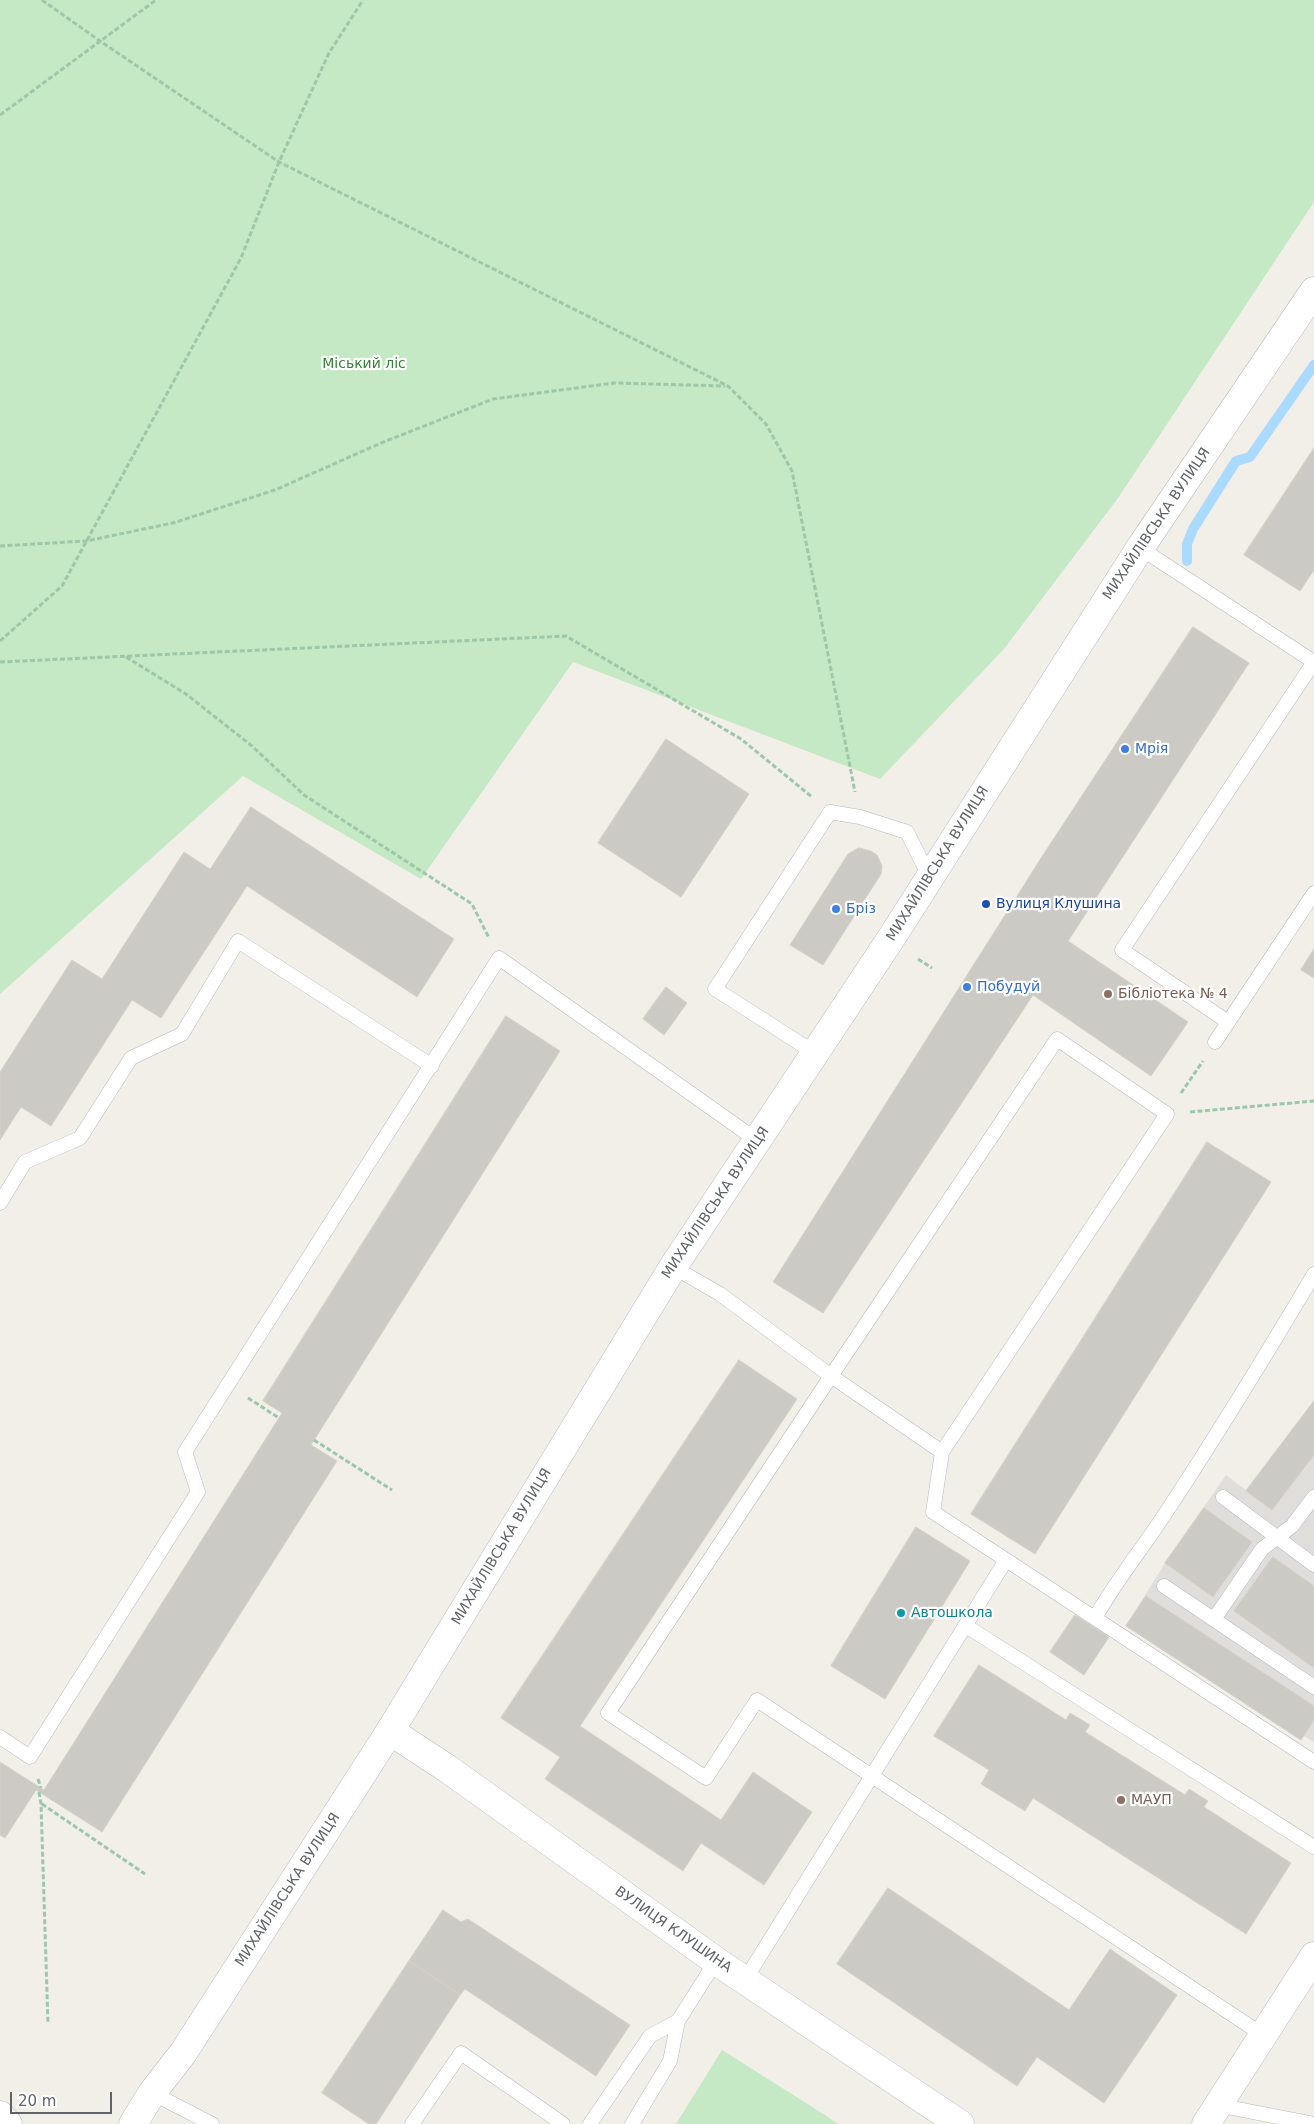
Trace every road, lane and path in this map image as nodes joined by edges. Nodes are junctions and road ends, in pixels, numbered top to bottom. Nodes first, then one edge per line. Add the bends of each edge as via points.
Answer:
1 (42, 0) edge
2 (156, 0) edge
3 (363, 0) edge
4 (100, 41) junction
5 (0, 115) edge
6 (279, 162) junction
7 (1314, 291) edge
8 (728, 386) junction
9 (86, 541) junction
10 (0, 546) edge
11 (1140, 548) junction
12 (0, 642) edge
13 (124, 656) junction
14 (0, 662) edge
15 (1314, 662) edge
16 (830, 812) junction
17 (860, 817) junction
18 (929, 876) junction
19 (1314, 893) edge
20 (499, 958) junction
21 (918, 959) dead end
22 (932, 968) dead end
23 (1228, 1022) junction
24 (1215, 1042) joint
25 (815, 1053) junction
26 (432, 1066) junction
27 (1314, 1101) edge
28 (1167, 1114) junction
29 (758, 1141) junction
30 (0, 1203) edge
31 (673, 1267) junction
32 (1314, 1274) edge
33 (830, 1376) junction
34 (228, 1385) junction
35 (279, 1418) dead end
36 (314, 1440) dead end
37 (942, 1452) junction
38 (392, 1490) dead end
39 (1223, 1497) dead end
40 (1314, 1497) edge
41 (1277, 1538) junction
42 (1006, 1560) junction
43 (1314, 1565) edge
44 (1164, 1586) dead end
45 (1095, 1618) junction
46 (1214, 1619) junction
47 (966, 1626) junction
48 (1314, 1687) edge
49 (390, 1731) junction
50 (0, 1737) edge
51 (1314, 1760) edge
52 (872, 1777) junction
53 (39, 1792) dead end
54 (41, 1804) junction
55 (1314, 1847) edge
56 (145, 1874) dead end
57 (1314, 1956) edge
58 (716, 1961) junction
59 (745, 1980) junction
60 (678, 2021) junction
61 (48, 2024) dead end
62 (1263, 2035) junction
63 (152, 2094) junction
64 (0, 2115) edge
65 (1212, 2115) edge
66 (8, 2124) edge
67 (133, 2124) edge
68 (212, 2124) edge
69 (412, 2124) edge
70 (563, 2124) edge
71 (590, 2124) edge
72 (632, 2124) edge
73 (960, 2124) edge
74 (1314, 2124) edge

1 - 4 path
2 - 4 path
3 - 6 path via 329,53
4 - 5 path
4 - 6 path
6 - 8 path
6 - 9 path via 241,258
7 - 11 main road, МИХАЙЛІВСЬКА ВУЛИЦЯ
8 - 9 path via 614,383 493,399 381,443 275,490 173,523
8 - 17 path via 766,424 792,471
9 - 10 path
9 - 12 path via 62,586
11 - 15 lane
11 - 18 main road, МИХАЙЛІВСЬКА ВУЛИЦЯ
13 - 14 path
13 - 16 path via 566,636 741,739
13 - 20 path via 186,694 252,746 304,794 472,904
15 - 23 lane via 1122,950
16 - 17 lane
16 - 25 lane via 715,989
17 - 18 lane via 907,832
18 - 25 main road, МИХАЙЛІВСЬКА ВУЛИЦЯ
19 - 23 lane
20 - 26 lane
20 - 29 lane
21 - 22 path
23 - 24 lane
24 - 28 path
25 - 29 main road, МИХАЙЛІВСЬКА ВУЛИЦЯ
26 - 30 lane via 238,941 182,1034 131,1058 80,1138 25,1162
26 - 34 lane
27 - 28 path
28 - 33 lane via 1057,1039
28 - 37 lane
29 - 31 main road, МИХАЙЛІВСЬКА ВУЛИЦЯ
31 - 33 lane via 720,1294
31 - 49 main road, МИХАЙЛІВСЬКА ВУЛИЦЯ
32 - 45 lane via 1218,1431
33 - 37 lane
33 - 52 lane via 608,1713 706,1778 757,1700
34 - 35 path
34 - 50 lane via 185,1452 198,1492 30,1757
36 - 38 path
37 - 42 lane via 933,1512
39 - 41 lane
40 - 41 lane via 1292,1526
41 - 43 lane
41 - 46 lane via 1262,1549
42 - 45 lane
42 - 47 lane
44 - 46 lane
45 - 51 lane
46 - 48 lane
47 - 52 lane
47 - 55 lane
49 - 58 main road, ВУЛИЦЯ КЛУШИНА
49 - 63 main road, МИХАЙЛІВСЬКА ВУЛИЦЯ via 183,2053
52 - 59 lane
52 - 62 lane
53 - 54 path
54 - 56 path
54 - 61 path
57 - 62 main road
58 - 59 main road, ВУЛИЦЯ КЛУШИНА
58 - 60 lane
59 - 73 main road, ВУЛИЦЯ КЛУШИНА
60 - 71 lane via 650,2036
60 - 72 lane via 670,2061
62 - 65 main road
63 - 67 main road, МИХАЙЛІВСЬКА ВУЛИЦЯ
63 - 68 lane
64 - 66 main road
65 - 74 lane
69 - 70 lane via 461,2053

